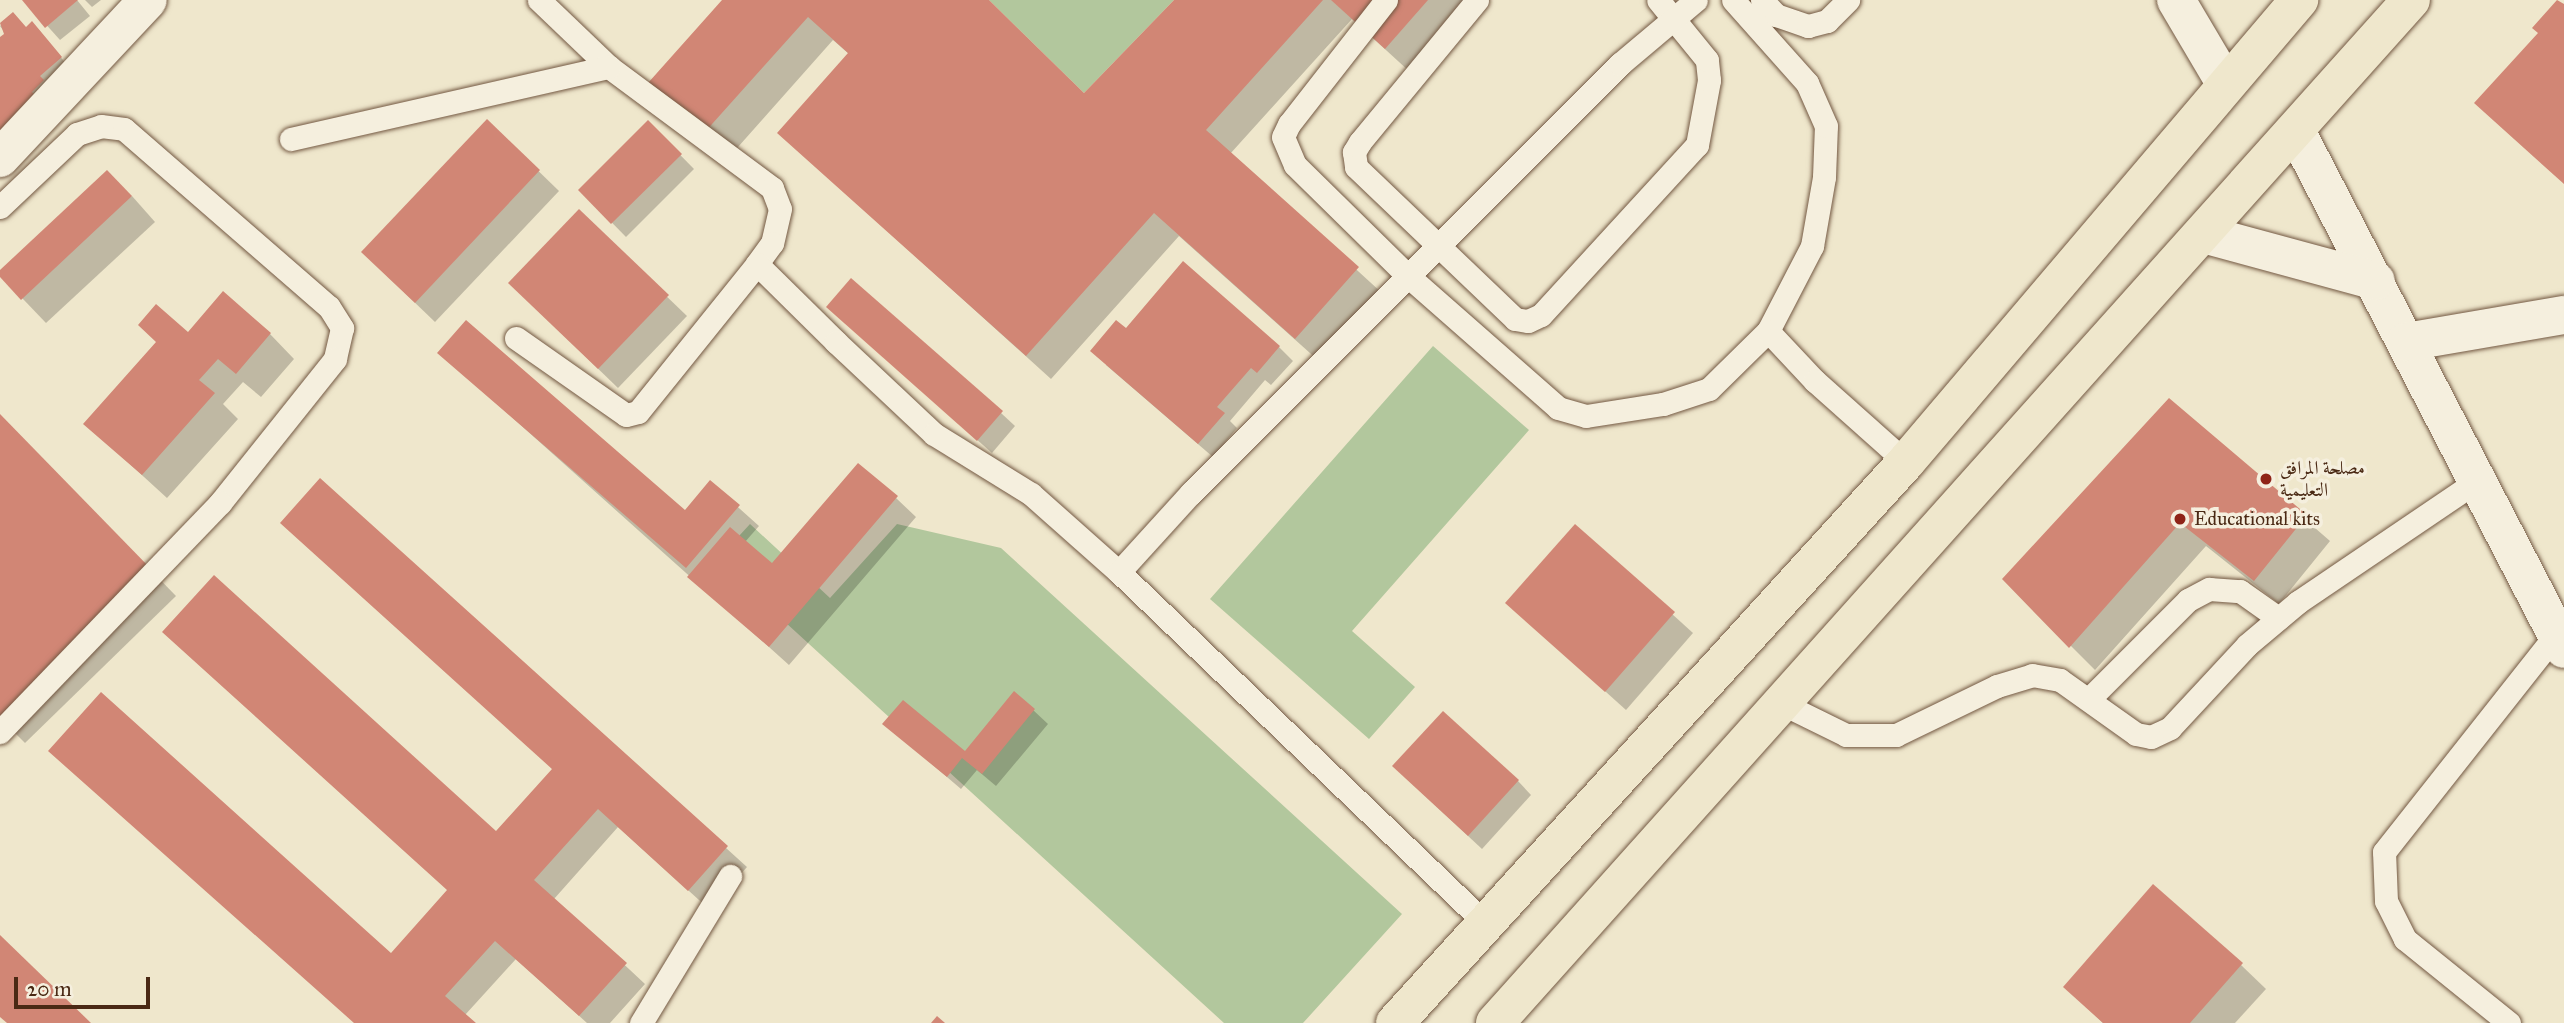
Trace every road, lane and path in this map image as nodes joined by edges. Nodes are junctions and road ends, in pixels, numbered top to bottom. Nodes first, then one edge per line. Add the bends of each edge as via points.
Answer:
1 (148, 0) edge
2 (539, 0) edge
3 (1386, 0) edge
4 (1477, 0) edge
5 (1696, 0) edge
6 (1733, 0) edge
7 (1762, 0) edge
8 (1848, 0) edge
9 (2176, 0) edge
10 (2299, 0) edge
11 (2410, 0) edge
12 (1666, 7) edge
13 (609, 67) junction
14 (2225, 83) junction
15 (2296, 131) junction
16 (291, 139) dead end
17 (0, 158) edge
18 (0, 207) edge
19 (2203, 234) junction
20 (1437, 247) junction
21 (757, 264) junction
22 (1408, 276) junction
23 (2376, 281) junction
24 (2564, 315) edge
25 (1768, 331) junction
26 (516, 338) dead end
27 (2406, 342) junction
28 (1906, 461) junction
29 (2477, 481) junction
30 (1119, 572) junction
31 (2278, 618) junction
32 (2560, 641) edge
33 (2089, 699) junction
34 (1781, 703) junction
35 (0, 732) edge
36 (730, 876) dead end
37 (1486, 924) junction
38 (641, 1023) edge
39 (1395, 1023) edge
40 (1495, 1023) edge
41 (2509, 1023) edge

1 - 17 street
2 - 13 lane
3 - 22 lane via 1283,138 1295,164
4 - 20 lane via 1354,152 1356,167
5 - 12 lane
6 - 25 lane via 1807,83 1825,126 1824,177 1812,246
7 - 8 lane via 1776,15 1808,26 1827,21
9 - 14 street
10 - 14 main road
11 - 15 main road
12 - 20 lane
12 - 20 lane via 1707,60 1709,80 1697,145 1541,315 1528,321 1515,319
13 - 16 lane
13 - 21 lane via 778,195 772,243
14 - 28 main road
15 - 19 main road
15 - 23 street
18 - 35 lane via 77,134 101,126 124,129 329,307 342,328 335,359 220,503
19 - 23 street
19 - 34 main road
20 - 22 lane
21 - 26 lane via 638,412 626,415
21 - 30 lane via 934,433 1031,494
22 - 25 lane via 1558,408 1586,416 1663,404 1709,389
22 - 30 lane via 1191,493
23 - 27 street
24 - 27 street
25 - 28 lane via 1815,381
27 - 29 street
28 - 37 main road
29 - 31 lane
29 - 32 street
30 - 37 lane
31 - 33 lane via 2240,591 2209,589 2188,600
31 - 33 lane via 2170,728 2151,737 2136,734
32 - 41 lane via 2384,852 2386,901 2405,939
33 - 34 lane via 2060,680 2032,676 1997,686 1896,735 1846,735
34 - 40 main road
36 - 38 lane
37 - 39 main road

